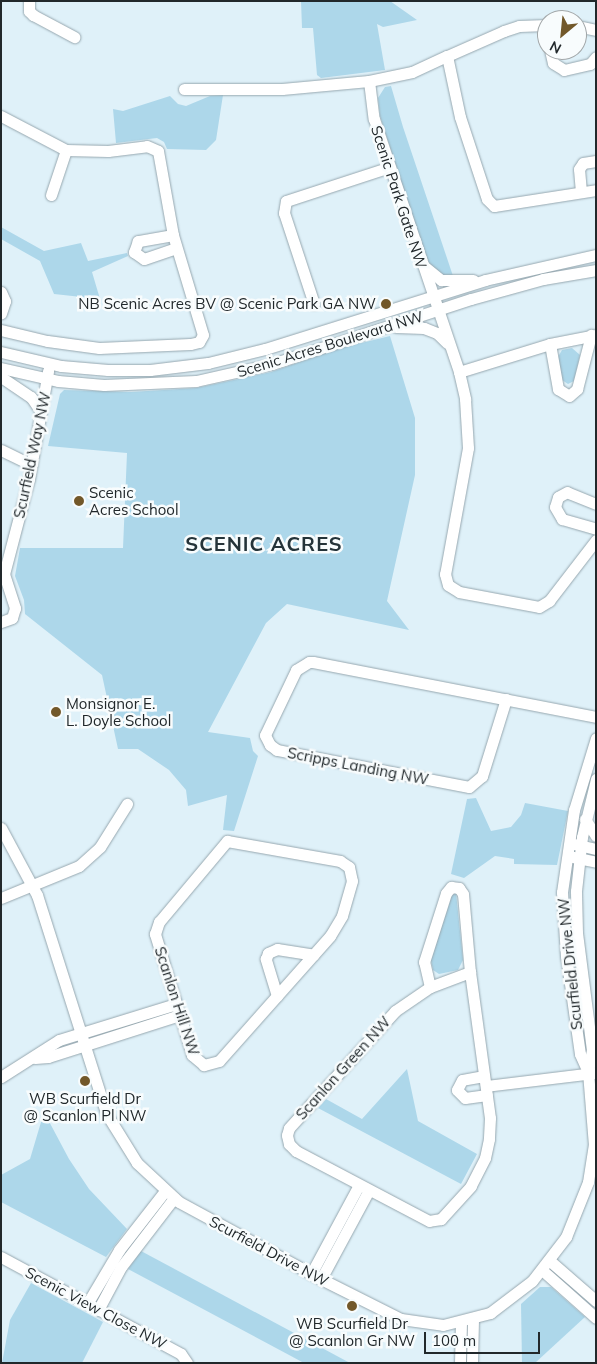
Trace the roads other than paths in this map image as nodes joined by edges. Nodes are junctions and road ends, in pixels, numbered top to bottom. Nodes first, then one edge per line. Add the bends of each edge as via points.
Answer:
1 (29, 1) edge
2 (537, 25) edge
3 (74, 37) dead end
4 (447, 56) junction
5 (596, 57) edge
6 (552, 60) edge
7 (369, 81) junction
8 (184, 89) dead end
9 (1, 116) edge
10 (66, 150) junction
11 (596, 161) edge
12 (390, 167) junction
13 (596, 190) edge
14 (581, 192) junction
15 (51, 195) dead end
16 (173, 235) junction
17 (176, 248) junction
18 (596, 255) edge
19 (419, 259) junction
20 (596, 270) edge
21 (484, 280) junction
22 (1, 292) edge
23 (432, 297) junction
24 (314, 304) dead end
25 (436, 310) junction
26 (1, 313) edge
27 (387, 327) junction
28 (1, 330) edge
29 (593, 335) edge
30 (550, 344) junction
31 (450, 346) junction
32 (1, 352) edge
33 (50, 364) junction
34 (1, 368) edge
35 (459, 372) junction
36 (1, 377) edge
37 (47, 378) junction
38 (42, 412) junction
39 (1, 450) edge
40 (32, 465) junction
41 (596, 504) edge
42 (596, 529) edge
43 (596, 540) edge
44 (4, 558) edge
45 (3, 576) edge
46 (1, 622) edge
47 (506, 699) junction
48 (596, 717) edge
49 (596, 738) edge
50 (596, 779) edge
51 (127, 804) dead end
52 (585, 819) junction
53 (2, 830) edge
54 (596, 836) edge
55 (568, 843) junction
56 (581, 846) junction
57 (596, 849) edge
58 (566, 856) junction
59 (579, 858) junction
60 (596, 862) edge
61 (33, 885) junction
62 (1, 898) edge
63 (314, 955) junction
64 (470, 972) junction
65 (430, 987) junction
66 (277, 996) junction
67 (178, 1010) junction
68 (81, 1039) junction
69 (593, 1071) edge
70 (1, 1077) edge
71 (486, 1086) junction
72 (364, 1187) junction
73 (169, 1195) junction
74 (1, 1257) edge
75 (550, 1261) junction
76 (542, 1270) junction
77 (316, 1276) junction
78 (93, 1307) junction
79 (594, 1308) edge
80 (474, 1320) junction
81 (462, 1323) junction
82 (187, 1363) edge
83 (460, 1363) edge
84 (472, 1363) edge

1 - 3 street via 29,11 33,15
2 - 4 street via 504,30
4 - 7 street via 412,72
4 - 14 street via 460,116 489,202 504,207
5 - 6 street via 590,64 564,70
7 - 8 street via 282,89
7 - 12 street, Scenic Park Gate NW via 374,119
9 - 10 street
10 - 15 street
10 - 16 street via 108,151 147,146 158,151
11 - 14 street via 583,163 579,169
12 - 19 street, Scenic Park Gate NW
12 - 24 street via 286,201 284,213
13 - 14 street
16 - 17 street
16 - 17 street via 138,241 134,252 144,259
17 - 28 street via 201,324 203,335 199,342 141,348 99,348 47,341
18 - 21 street, Scenic Acres Boulevard NW
19 - 21 street via 432,276 441,280
19 - 23 street, Scenic Park Gate NW
20 - 25 street, Scenic Acres Boulevard NW via 543,279
21 - 23 street, Scenic Acres Boulevard NW
22 - 26 street via 5,301
23 - 25 street, Scenic Park Gate NW
23 - 33 street, Scenic Acres Boulevard NW via 265,349 208,363 130,370
25 - 27 street, Scenic Acres Boulevard NW
25 - 31 street, Scenic Park Gate NW
27 - 31 street via 424,328 437,333
27 - 37 street, Scenic Acres Boulevard NW via 272,364 196,381 126,386
29 - 30 street
29 - 30 street via 577,389 568,396 558,389
30 - 35 street
31 - 35 street, Scenic Park Gate NW
32 - 33 street, Scenic Acres Boulevard NW
33 - 37 street, Scurfield Way NW
34 - 37 street, Scenic Acres Boulevard NW
35 - 43 street, Scenic Park Gate NW via 467,416 468,448 445,574 450,587 459,592 539,607 549,601
36 - 38 street via 26,393
37 - 38 street, Scurfield Way NW
38 - 40 street, Scurfield Way NW
39 - 40 street
40 - 44 street, Scurfield Way NW
41 - 42 street via 567,492 558,497 555,507 562,519
44 - 45 street, Scurfield Way NW
45 - 46 street, Scurfield Way NW via 15,608 12,618
47 - 47 street, Scripps Landing NW via 309,662 296,670 265,735 276,750 468,787 482,776
47 - 48 street, Scripps Landing NW
49 - 55 street, Scurfield Drive NW
50 - 52 street, Scurfield Drive NW
51 - 61 street via 92,855 63,874
52 - 54 street
52 - 56 street, Scurfield Drive NW
53 - 61 street, Scurfield Drive NW
55 - 56 street
55 - 58 street, Scurfield Drive NW
56 - 57 street
56 - 59 street, Scurfield Drive NW
58 - 59 street
58 - 69 street, Scurfield Drive NW via 562,892 564,938 580,1054
59 - 60 street
59 - 69 street, Scurfield Drive NW via 576,912
61 - 62 street
61 - 68 street, Scurfield Drive NW
63 - 66 street, Scanlon Hill NW
63 - 66 street via 277,949 268,953 266,959
63 - 67 street, Scanlon Hill NW via 342,916 352,881 349,867 340,861 227,841 157,926 156,937
64 - 65 street, Scanlon Green NW
64 - 65 street, Scanlon Green NW via 463,894 459,888 451,887 446,893 424,962
64 - 71 street, Scanlon Green NW
65 - 72 street, Scanlon Green NW via 395,1010 288,1131 289,1144 293,1149
66 - 67 street, Scanlon Hill NW via 219,1061 209,1065 200,1063 192,1055
67 - 68 street
68 - 70 street via 45,1046 34,1058
68 - 73 street, Scurfield Drive NW via 114,1128 137,1163
69 - 71 street
69 - 75 street, Scurfield Drive NW via 594,1127 588,1182 575,1220
71 - 72 street, Scanlon Green NW via 490,1129 485,1158 471,1186 441,1219 424,1220
72 - 77 street
73 - 77 street, Scurfield Drive NW
73 - 78 street via 119,1250
74 - 78 street, Scenic View Close NW
75 - 76 street, Scurfield Drive NW
75 - 79 street
76 - 79 street
76 - 80 street, Scurfield Drive NW via 501,1306
77 - 81 street, Scurfield Drive NW via 400,1319 425,1324
78 - 82 street, Scenic View Close NW via 181,1354
80 - 81 street, Scurfield Drive NW
80 - 84 street
81 - 83 street

